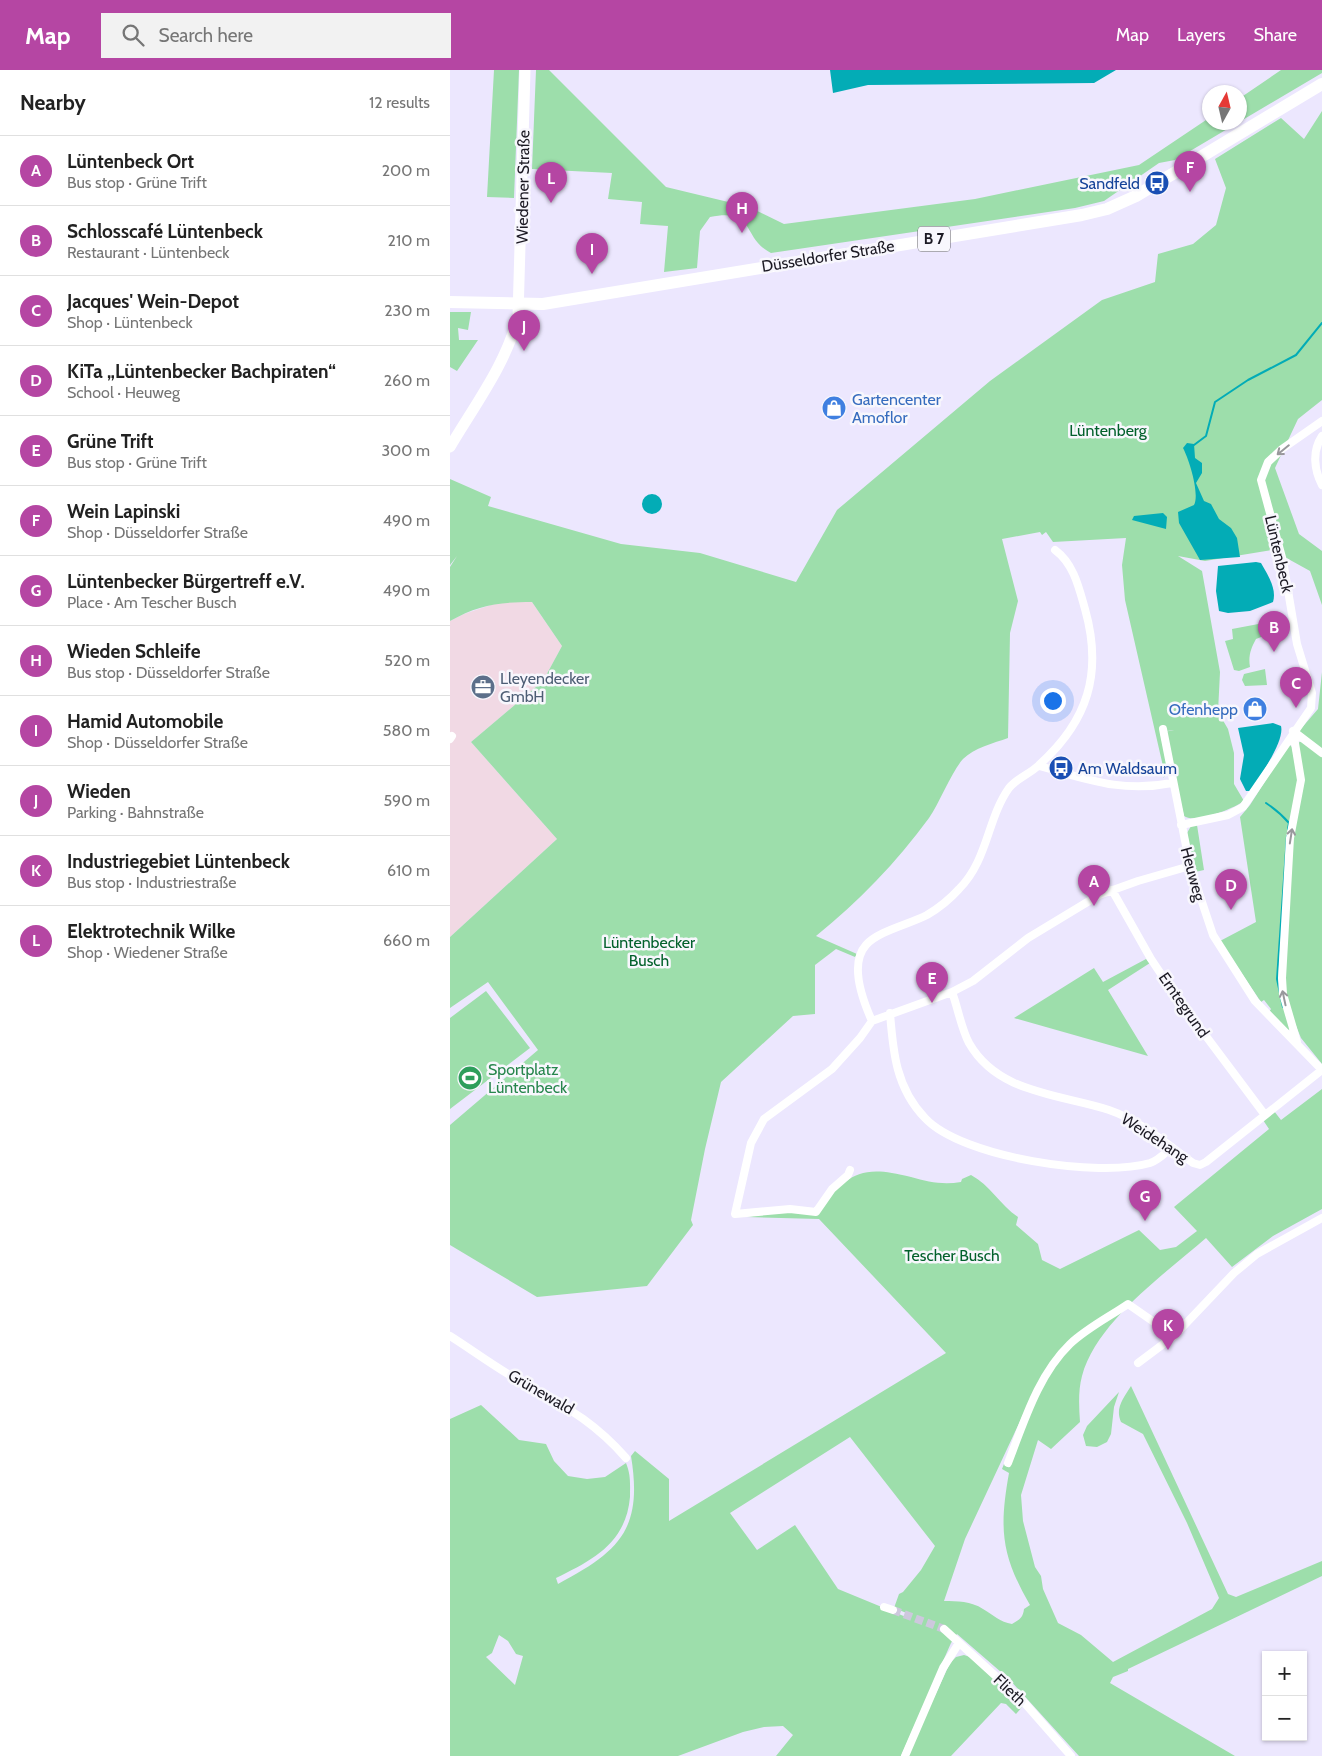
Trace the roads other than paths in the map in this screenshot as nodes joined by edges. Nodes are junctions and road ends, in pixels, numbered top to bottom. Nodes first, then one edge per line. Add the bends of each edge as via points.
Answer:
1 (525, 70) edge
2 (1322, 84) edge
3 (450, 302) edge
4 (520, 304) junction
5 (1322, 421) edge
6 (1322, 436) edge
7 (450, 447) edge
8 (1322, 485) edge
9 (1055, 550) dead end
10 (1163, 729) dead end
11 (1293, 731) junction
12 (1322, 752) edge
13 (1039, 766) junction
14 (1172, 783) junction
15 (1181, 824) junction
16 (1190, 866) junction
17 (1112, 890) junction
18 (952, 992) junction
19 (890, 1013) junction
20 (872, 1021) junction
21 (1298, 1044) junction
22 (1322, 1070) edge
23 (1265, 1115) junction
24 (1172, 1147) junction
25 (850, 1170) dead end
26 (1322, 1218) edge
27 (450, 1336) edge
28 (1174, 1336) junction
29 (1138, 1363) dead end
30 (626, 1458) dead end
31 (1008, 1463) dead end
32 (884, 1607) dead end
33 (893, 1610) tunnel mouth
34 (944, 1629) tunnel mouth
35 (959, 1643) junction
36 (905, 1756) edge
37 (1071, 1756) edge

1 - 4 main road, Wiedener Straße
2 - 4 main road, Düsseldorfer Straße / B 7 via 1136,196 1107,209 568,300
3 - 4 main road, Düsseldorfer Straße / B 7
4 - 7 main road, Wiedener Straße via 514,334
5 -> 11 street, Lüntenbeck via 1282,449 1268,462 1262,475 1263,490 1283,561 1297,644 1313,700 1309,713
6 - 8 street via 1315,461
9 - 13 street via 1066,558 1077,582 1092,634 1093,669 1078,719
10 - 14 street, Heuweg
11 - 12 street
11 - 15 street, Lüntenbeck via 1243,807 1228,815
21 -> 11 street via 1283,994 1282,978 1290,838 1301,780
13 - 14 street via 1127,787
13 - 20 street via 1010,786 982,856 960,888 926,915 866,945 858,963 865,1005
14 - 15 street, Heuweg
15 - 16 street, Heuweg
16 - 17 street
16 - 21 street, Heuweg via 1204,913 1224,954 1255,1000
17 - 18 street via 1054,921
17 - 23 street, Erntegrund via 1173,992
18 - 19 street
18 - 24 street, Weidehang via 968,1042 981,1060 1004,1078 1034,1092 1110,1111 1138,1124
19 - 20 street
19 - 24 street via 894,1056 902,1084 910,1101 926,1120 946,1134 992,1152 1075,1166 1125,1167 1150,1163
20 - 25 street via 832,1069 764,1119 751,1143 735,1214 790,1209 816,1212
21 - 22 street, Heuweg
22 - 23 street, Weidehang
23 - 24 street, Weidehang via 1200,1165
26 - 28 street via 1257,1254
27 - 30 street, Grünewald via 577,1413 606,1435
28 - 29 street
28 - 31 street via 1128,1304 1072,1342 1053,1364 1038,1390
32 - 33 street
34 - 35 street, Flieth
35 - 36 street via 943,1668
35 - 37 street, Flieth via 1022,1700

